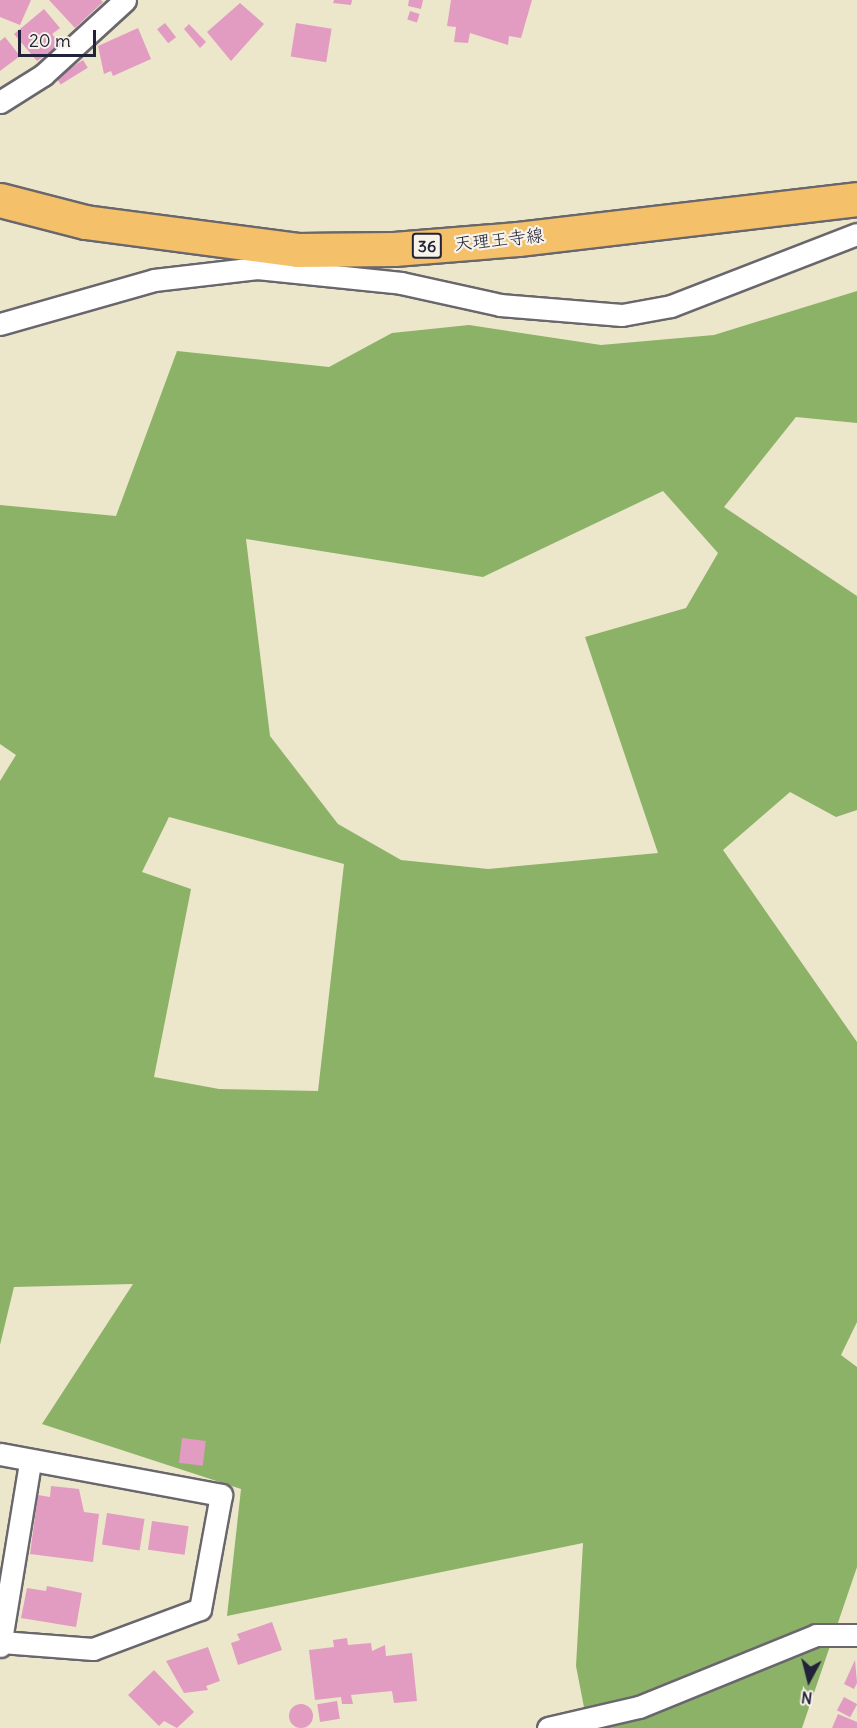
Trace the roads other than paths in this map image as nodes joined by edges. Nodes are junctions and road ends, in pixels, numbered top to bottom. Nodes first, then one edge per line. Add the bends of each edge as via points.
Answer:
1 (125, 0) edge
2 (0, 102) edge
3 (857, 199) edge
4 (0, 200) edge
5 (857, 234) edge
6 (0, 324) edge
7 (0, 1454) edge
8 (30, 1462) junction
9 (857, 1635) edge
10 (1, 1644) edge
11 (548, 1728) edge

1 - 2 street via 43,75
3 - 4 main road, 天理王寺線 / 36 via 506,240 308,250 191,240 85,222
5 - 6 street via 671,306 622,315 500,305 401,283 257,268 154,280
7 - 8 street
8 - 10 street
8 - 10 street via 221,1495 200,1609 93,1649
9 - 11 street via 816,1635 639,1707

